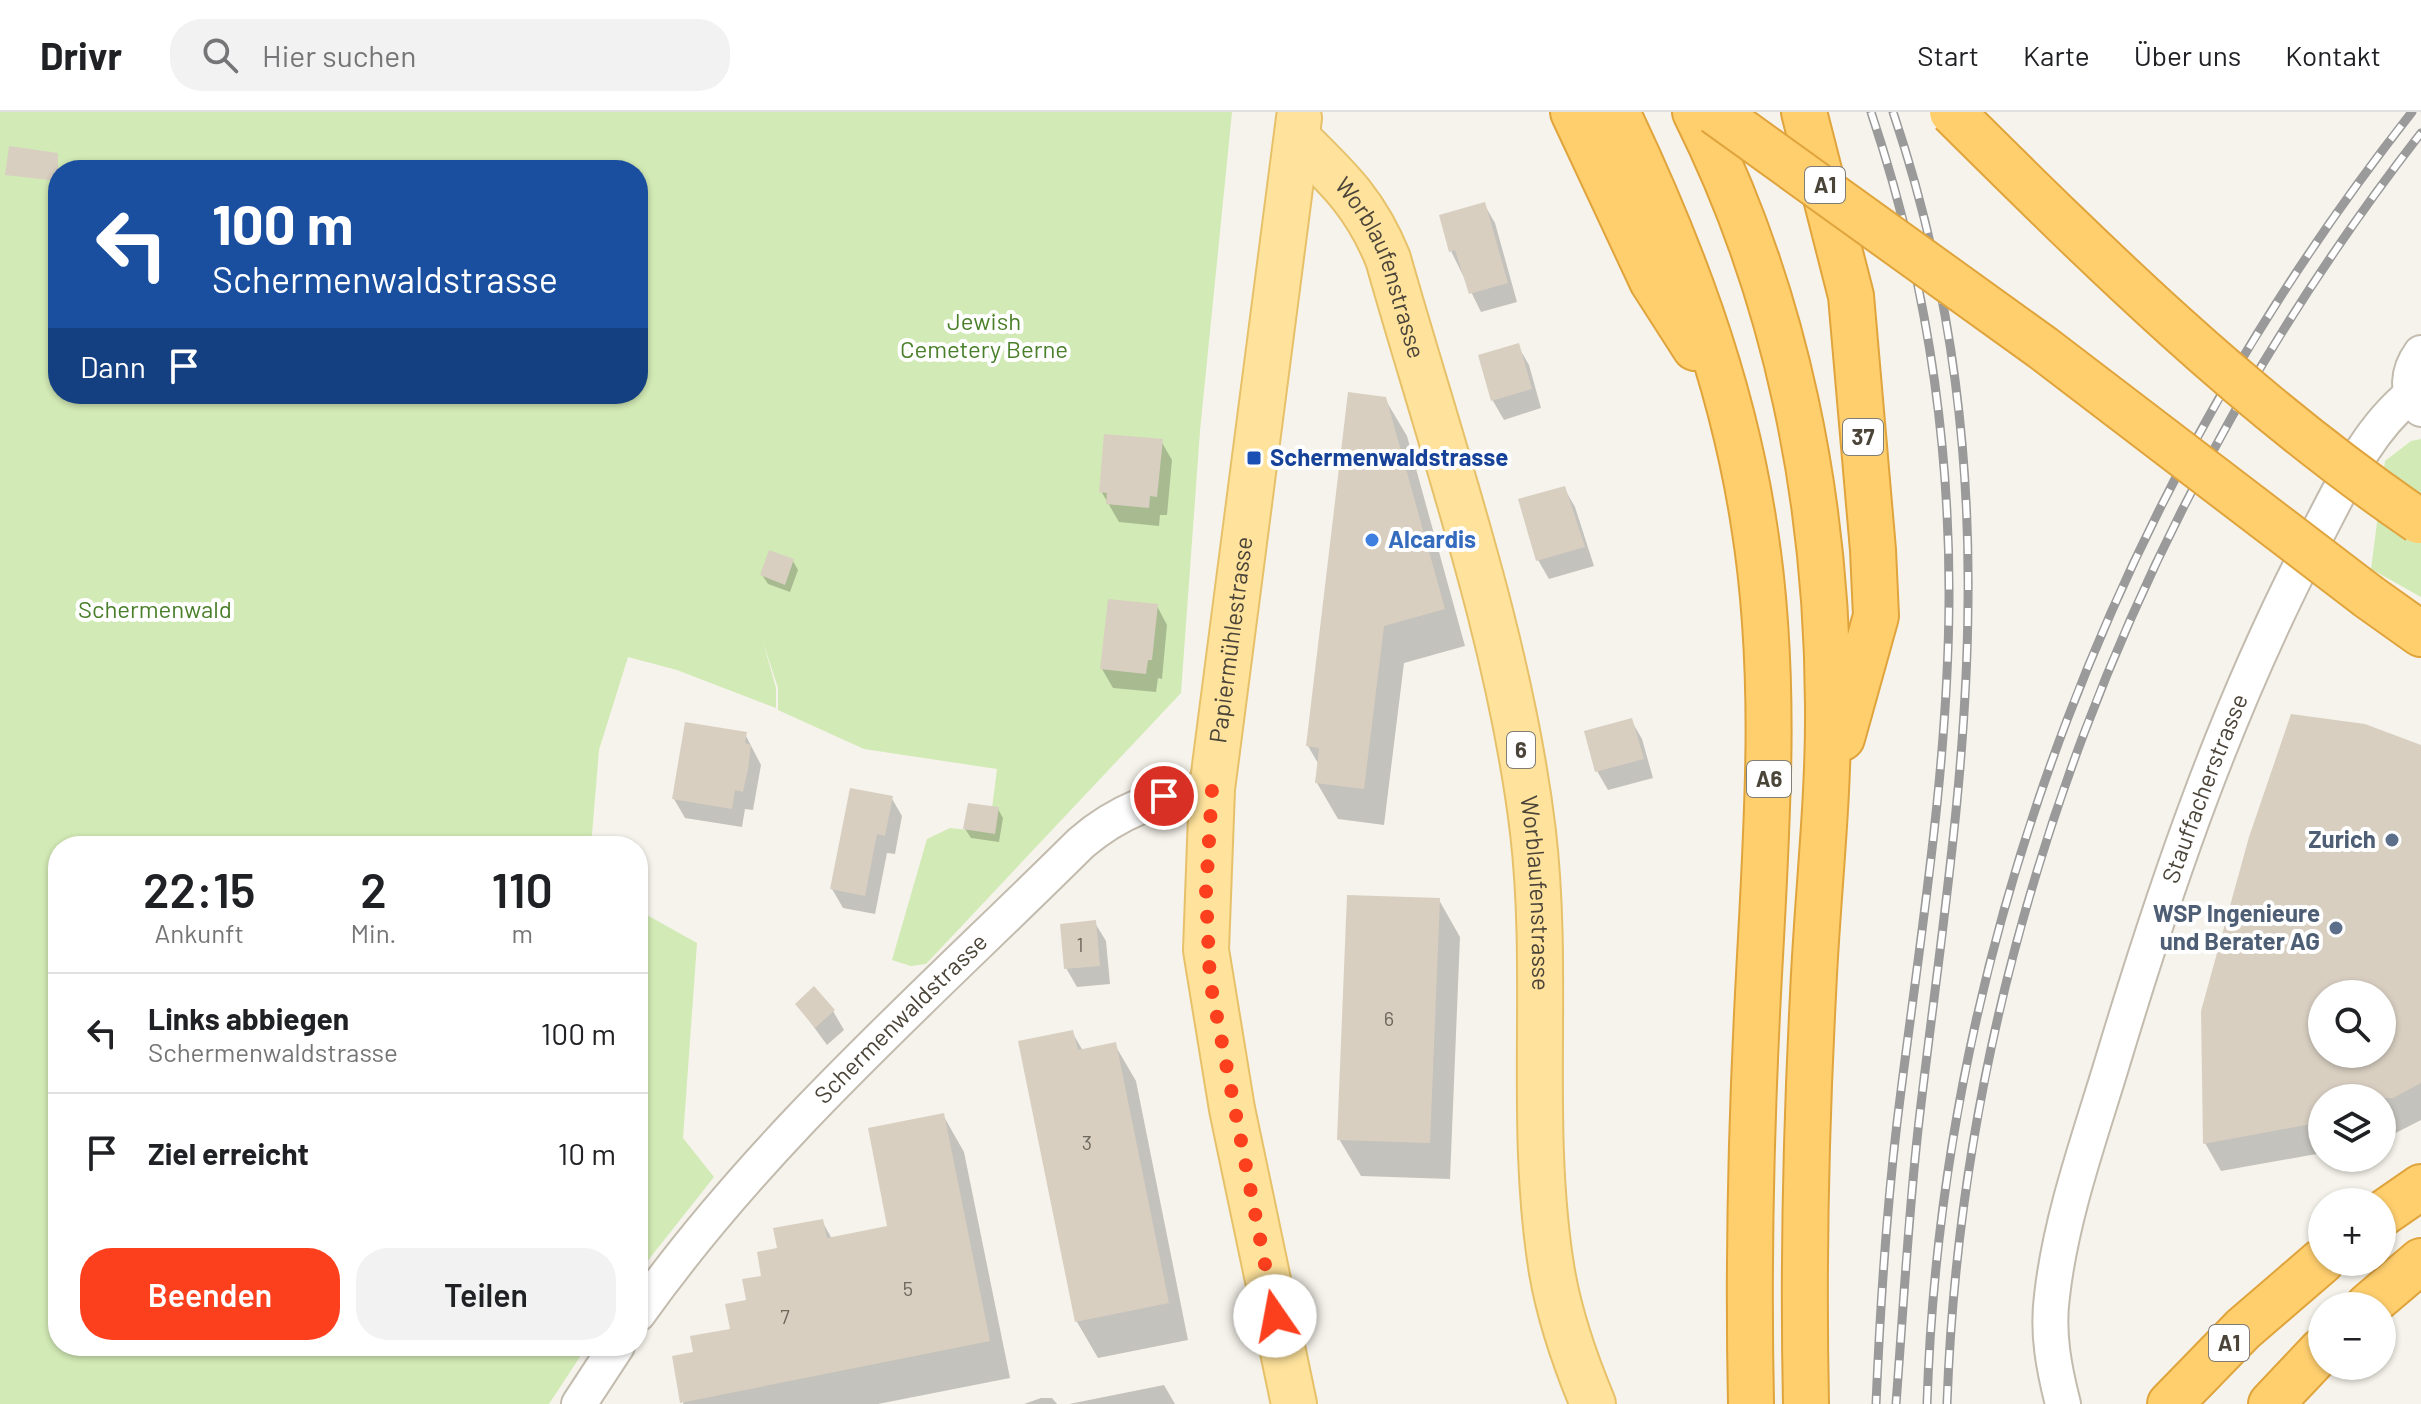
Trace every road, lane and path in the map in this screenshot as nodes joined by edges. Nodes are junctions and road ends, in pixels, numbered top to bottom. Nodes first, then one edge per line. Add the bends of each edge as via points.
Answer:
1 (1573, 112) edge
2 (1617, 112) edge
3 (1695, 112) edge
4 (1715, 112) edge
5 (1804, 112) edge
6 (1952, 112) edge
7 (1299, 125) edge
8 (1844, 259) joint
9 (2421, 353) edge
10 (1729, 400) junction
11 (2416, 402) edge
12 (2420, 522) edge
13 (2421, 634) edge
14 (1212, 789) junction
15 (1823, 805) junction
16 (2421, 1187) edge
17 (2396, 1204) edge
18 (2421, 1261) edge
19 (2307, 1273) edge
20 (2384, 1292) edge
21 (648, 1300) edge
22 (610, 1356) edge
23 (2308, 1365) edge
24 (579, 1404) edge
25 (1294, 1404) edge
26 (1593, 1404) edge
27 (1751, 1404) edge
28 (1806, 1404) edge
29 (2063, 1404) edge
30 (2170, 1404) edge
31 (2271, 1404) edge

1 - 10 highway via 1652,281
2 - 10 highway, A6 via 1683,261
3 - 15 highway, A6 via 1747,235 1801,420 1826,614
4 - 13 highway, bridge via 1923,259
5 - 8 highway, A1
6 - 12 highway, bridge via 2206,357 2351,475
7 - 14 main road, Papiermühlestrasse
7 - 26 main road, Worblaufenstrasse / 6 via 1374,225 1388,259 1505,675 1525,772 1538,880 1546,1225 1562,1319
8 - 15 highway, 37 via 1876,616
9 - 11 street, Stauffacherstrasse via 2410,373
10 - 27 highway, A6 via 1754,525 1770,712 1750,1231
11 - 29 street, Stauffacherstrasse via 2391,411 2369,440 2278,608 2242,686 2179,854 2112,1064 2059,1257 2051,1339
14 - 21 street, Schermenwaldstrasse via 1164,796 1108,823 1081,843 799,1119 689,1242
14 - 25 main road, Papiermühlestrasse via 1206,950 1213,1012
15 - 28 highway, A6 via 1804,1272
16 - 17 highway
18 - 20 highway
19 - 30 highway, A1
22 - 24 street
23 - 31 highway

